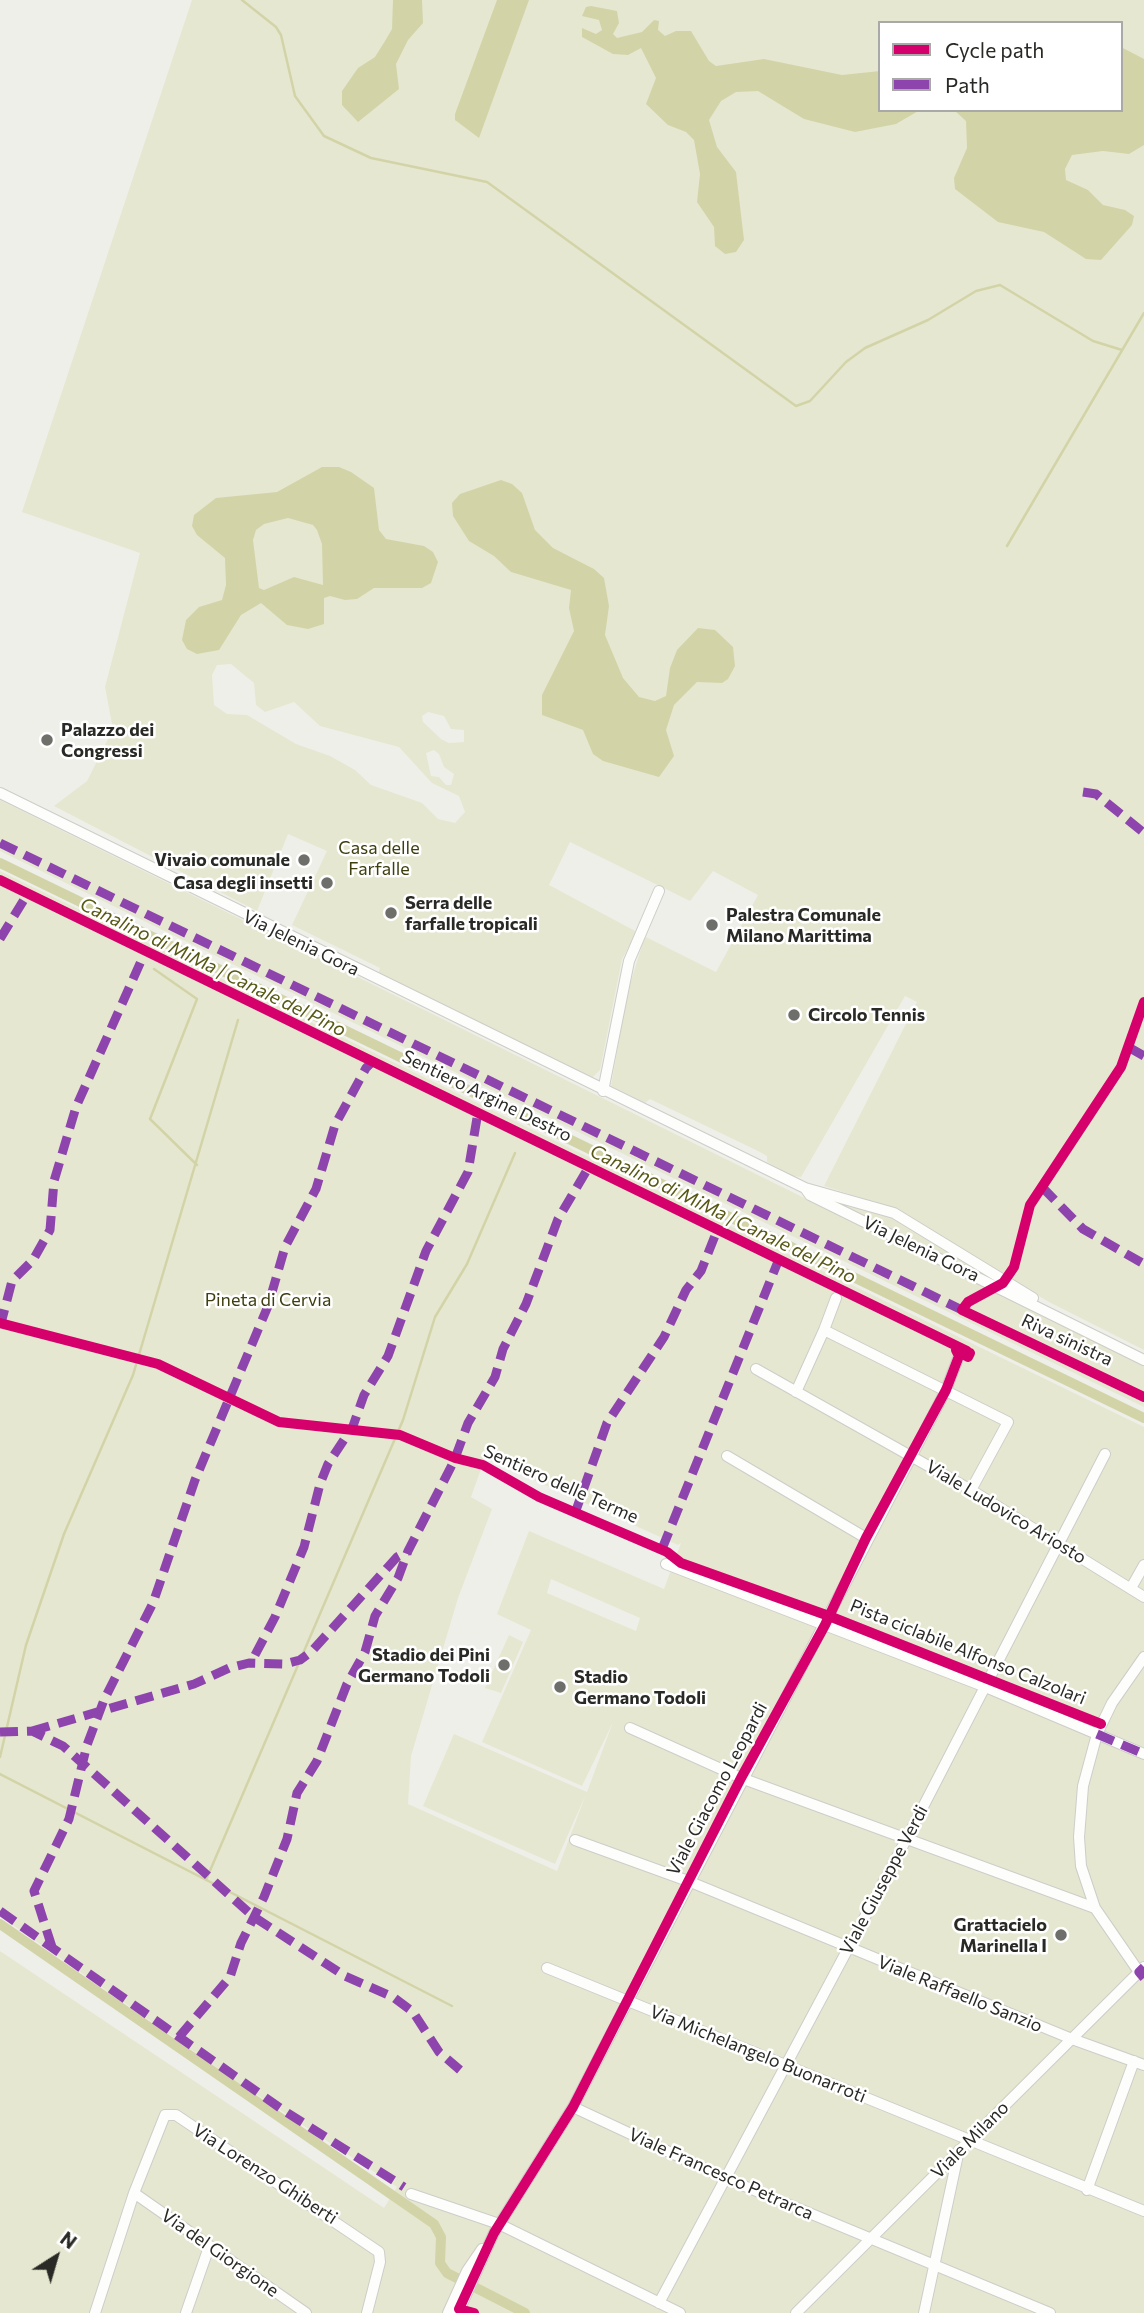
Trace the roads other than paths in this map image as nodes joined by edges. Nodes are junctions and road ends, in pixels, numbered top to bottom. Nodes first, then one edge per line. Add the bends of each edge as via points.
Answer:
1 (0, 793) edge
2 (659, 891) dead end
3 (603, 1091) junction
4 (805, 1188) junction
5 (836, 1298) dead end
6 (1078, 1326) junction
7 (824, 1330) junction
8 (960, 1356) dead end
9 (1144, 1360) edge
10 (756, 1369) dead end
11 (946, 1390) junction
12 (796, 1392) junction
13 (1014, 1410) dead end
14 (1008, 1422) junction
15 (1105, 1454) dead end
16 (912, 1455) junction
17 (727, 1457) dead end
18 (971, 1490) junction
19 (866, 1538) junction
20 (1058, 1545) junction
21 (666, 1564) dead end
22 (1144, 1565) edge
23 (1130, 1588) junction
24 (1144, 1597) edge
25 (825, 1625) junction
26 (1144, 1657) edge
27 (983, 1686) junction
28 (630, 1728) dead end
29 (1097, 1734) junction
30 (1144, 1754) edge
31 (741, 1778) junction
32 (907, 1838) junction
33 (575, 1840) dead end
34 (688, 1881) junction
35 (1095, 1908) junction
36 (848, 1948) junction
37 (547, 1969) dead end
38 (1141, 1970) edge
39 (628, 2001) junction
40 (1072, 2039) junction
41 (1139, 2063) edge
42 (786, 2064) junction
43 (573, 2106) junction
44 (968, 2140) junction
45 (959, 2150) junction
46 (940, 2169) junction
47 (954, 2175) junction
48 (726, 2178) junction
49 (1087, 2190) junction
50 (134, 2193) junction
51 (411, 2194) dead end
52 (1144, 2211) edge
53 (497, 2228) junction
54 (870, 2240) junction
55 (209, 2247) junction
56 (934, 2266) junction
57 (462, 2292) junction
58 (288, 2301) junction
59 (659, 2303) junction
60 (95, 2313) edge
61 (186, 2313) edge
62 (284, 2313) edge
63 (306, 2313) edge
64 (367, 2313) edge
65 (448, 2313) edge
66 (458, 2313) edge
67 (680, 2313) edge
68 (796, 2313) edge
69 (924, 2313) edge
70 (1050, 2313) edge

1 - 3 street, Via Jelenia Gora
2 - 3 street via 629,961
3 - 4 street, Via Jelenia Gora
4 - 6 street, Via Jelenia Gora via 810,1195
4 - 6 street, Via Jelenia Gora via 894,1213
5 - 7 street
6 - 9 street, Via Jelenia Gora
7 - 11 street
7 - 12 street
8 - 11 street, Viale Giacomo Leopardi
10 - 12 street, Viale Ludovico Ariosto
11 - 14 street
11 - 16 street, Viale Giacomo Leopardi
12 - 16 street, Viale Ludovico Ariosto
13 - 14 street
14 - 18 street
15 - 20 street, Viale Giuseppe Verdi
16 - 18 street, Viale Ludovico Ariosto
16 - 19 street, Viale Giacomo Leopardi
17 - 19 street
18 - 20 street, Viale Ludovico Ariosto
19 - 25 street, Viale Giacomo Leopardi
20 - 23 street, Viale Ludovico Ariosto
20 - 27 street, Viale Giuseppe Verdi
21 - 25 street
22 - 23 street
23 - 24 street, Viale Ludovico Ariosto
25 - 27 street
25 - 31 street, Viale Giacomo Leopardi
26 - 29 street
27 - 29 street
27 - 32 street, Viale Giuseppe Verdi
28 - 31 street
29 - 30 street
29 - 35 street via 1083,1786 1079,1837 1081,1866
31 - 32 street
31 - 34 street, Viale Giacomo Leopardi
32 - 35 street
32 - 36 street, Viale Giuseppe Verdi
33 - 34 street, Viale Raffaello Sanzio
34 - 36 street, Viale Raffaello Sanzio
34 - 39 street, Viale Giacomo Leopardi
35 - 38 street
36 - 40 street, Viale Raffaello Sanzio
36 - 42 street, Viale Giuseppe Verdi
37 - 39 street, Via Michelangelo Buonarroti
38 - 40 street, Viale Milano
39 - 42 street, Via Michelangelo Buonarroti
39 - 43 street, Viale Giacomo Leopardi
40 - 41 street, Viale Raffaello Sanzio
40 - 44 street, Viale Milano
41 - 49 street
42 - 44 street, Via Michelangelo Buonarroti
42 - 48 street, Viale Giuseppe Verdi
43 - 48 street, Viale Francesco Petrarca
43 - 53 street, Viale Giacomo Leopardi
44 - 45 street, Viale Milano
44 - 49 street, Via Michelangelo Buonarroti
45 - 46 street, Viale Milano
45 - 47 street
46 - 47 street via 949,2169
46 - 54 street, Viale Milano
47 - 56 street
48 - 54 street, Viale Francesco Petrarca
48 - 59 street, Viale Giuseppe Verdi
49 - 52 street, Via Michelangelo Buonarroti
50 - 55 street, Via del Giorgione
50 - 60 street
50 - 64 street, Via Lorenzo Ghiberti via 160,2122 165,2115 176,2115 379,2252
51 - 53 street
53 - 57 street, Viale Giacomo Leopardi
53 - 59 street
54 - 56 street, Viale Francesco Petrarca
54 - 68 street, Viale Milano
55 - 58 street, Via del Giorgione
55 - 61 street
56 - 69 street
56 - 70 street, Viale Francesco Petrarca
57 - 65 street, Viale Giacomo Leopardi
57 - 66 street, Viale Giacomo Leopardi
58 - 62 street
58 - 63 street, Via del Giorgione
59 - 67 street

